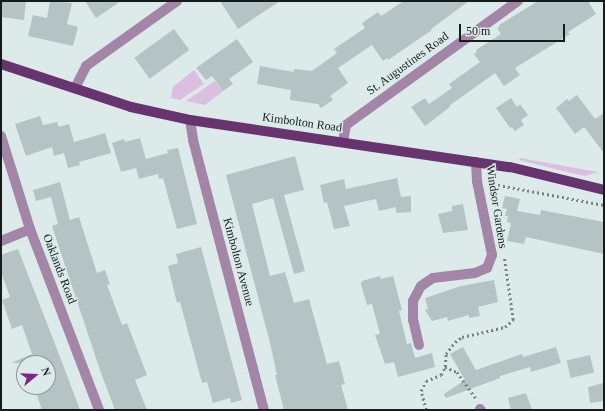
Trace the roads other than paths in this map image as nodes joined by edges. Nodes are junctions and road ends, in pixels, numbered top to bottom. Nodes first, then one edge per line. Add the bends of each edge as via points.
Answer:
1 (177, 1) edge
2 (518, 1) edge
3 (1, 64) edge
4 (75, 88) junction
5 (190, 120) junction
6 (1, 136) edge
7 (343, 142) junction
8 (476, 162) junction
9 (604, 188) edge
10 (30, 229) junction
11 (1, 241) edge
12 (419, 345) dead end
13 (99, 410) edge
14 (264, 410) edge

1 - 4 street via 86,66
2 - 7 street, St. Augustines Road via 346,125
3 - 4 main road, Kimbolton Road
4 - 5 main road, Kimbolton Road via 131,107
5 - 7 main road, Kimbolton Road
5 - 14 street, Kimbolton Avenue via 193,140
6 - 10 street, Oaklands Road
7 - 8 main road, Kimbolton Road
8 - 9 main road, Kimbolton Road
8 - 12 street, Windsor Gardens via 477,181 492,255 487,268 475,274 434,278 421,286 413,301 413,320
10 - 11 street
10 - 13 street, Oaklands Road

